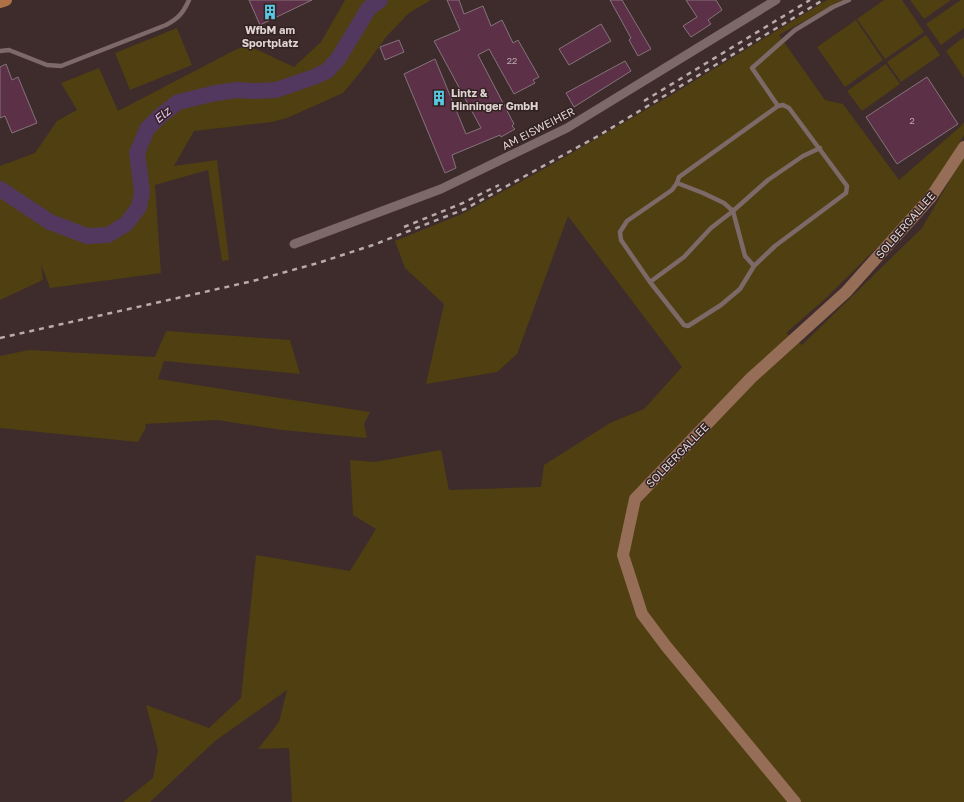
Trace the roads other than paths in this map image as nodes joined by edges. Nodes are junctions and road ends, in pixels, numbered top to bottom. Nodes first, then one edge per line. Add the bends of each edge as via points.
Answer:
1 (6, 0) edge
2 (189, 0) edge
3 (776, 0) edge
4 (848, 0) edge
5 (0, 2) edge
6 (0, 51) edge
7 (778, 106) junction
8 (964, 146) edge
9 (820, 148) junction
10 (677, 183) junction
11 (732, 211) junction
12 (294, 244) dead end
13 (754, 266) junction
14 (650, 282) junction
15 (795, 802) edge

1 - 5 main road
2 - 6 lane via 183,13 166,25 61,66 47,65 9,50
3 - 12 street, AM EISWEIHER via 566,128 441,189
4 - 7 lane via 795,30 752,68
7 - 9 lane via 789,108
7 - 10 lane via 679,177
8 - 15 street, SOLBERGALLEE via 931,197 846,292 751,378 635,499 623,555 642,614
9 - 11 lane via 803,156 768,180
9 - 13 lane via 848,186 846,193 775,246
10 - 11 lane via 724,203
10 - 14 lane via 672,190 627,221 620,232 621,240
11 - 13 lane via 745,256
11 - 14 lane via 711,228 684,257
13 - 14 lane via 740,289 721,305 688,326 684,325

